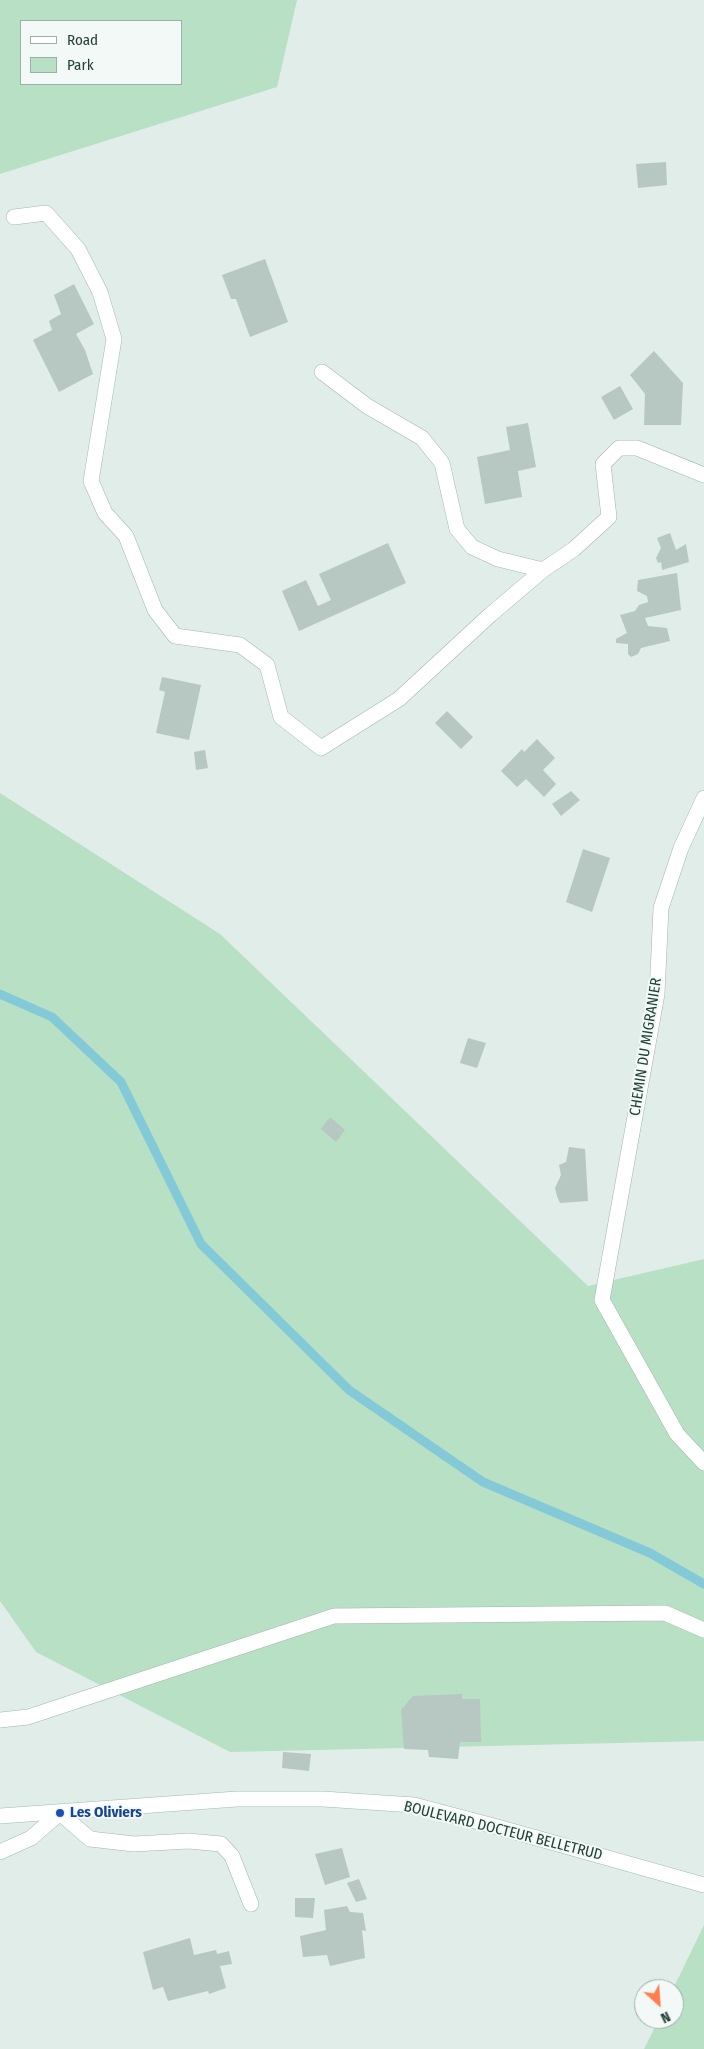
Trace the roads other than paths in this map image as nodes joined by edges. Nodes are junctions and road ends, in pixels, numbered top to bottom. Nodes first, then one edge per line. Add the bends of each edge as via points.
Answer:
1 (14, 217) dead end
2 (322, 372) dead end
3 (704, 475) edge
4 (543, 570) junction
5 (704, 798) edge
6 (704, 1463) edge
7 (704, 1630) edge
8 (0, 1720) edge
9 (60, 1813) junction
10 (0, 1816) edge
11 (0, 1852) edge
12 (704, 1885) edge
13 (251, 1904) dead end

1 - 4 street via 46,213 78,249 100,292 114,339 90,481 104,513 126,536 155,610 175,636 240,645 267,665 281,717 321,748 399,699
2 - 4 street via 367,406 422,438 442,463 456,529 472,548 498,559
3 - 4 street via 637,448 619,448 603,464 609,518 574,549
5 - 6 street, CHEMIN DU MIGRANIER via 681,848 661,908 658,994 602,1300 677,1434
7 - 8 street via 665,1613 334,1616 28,1717
9 - 10 street, BOULEVARD DOCTEUR BELLETRUD
9 - 11 street via 31,1838
9 - 12 street, BOULEVARD DOCTEUR BELLETRUD via 237,1800 323,1799 414,1805
9 - 13 street via 90,1839 134,1844 189,1841 221,1844 232,1856

